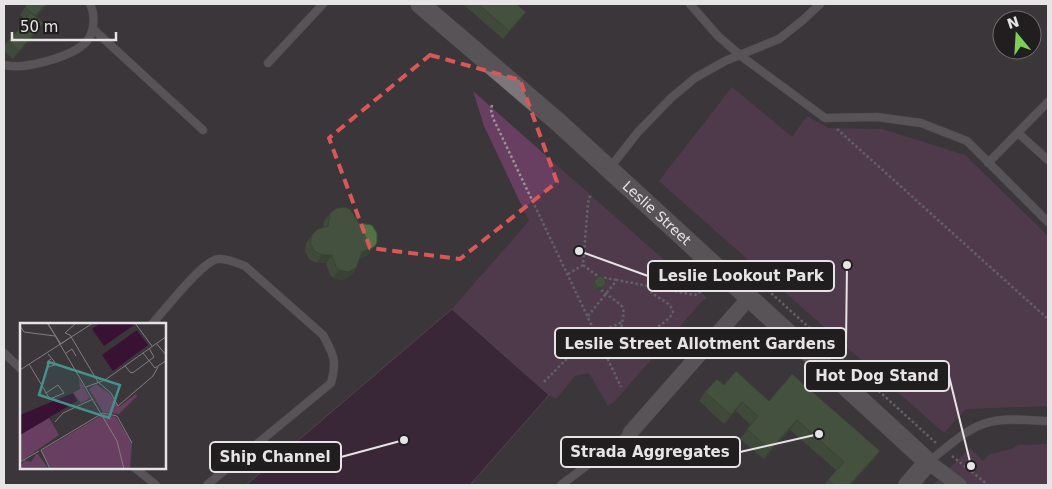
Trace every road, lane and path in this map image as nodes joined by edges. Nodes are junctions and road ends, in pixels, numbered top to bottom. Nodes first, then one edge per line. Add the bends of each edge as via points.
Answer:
1 (90, 4) edge
2 (323, 4) edge
3 (420, 4) edge
4 (690, 4) edge
5 (820, 4) edge
6 (93, 29) junction
7 (741, 56) junction
8 (268, 63) dead end
9 (4, 64) edge
10 (1048, 102) edge
11 (492, 105) dead end
12 (825, 118) junction
13 (203, 130) dead end
14 (1018, 133) junction
15 (1048, 160) edge
16 (988, 162) junction
17 (609, 169) junction
18 (591, 193) dead end
19 (1048, 222) edge
20 (732, 258) dead end
21 (583, 265) junction
22 (568, 274) junction
23 (617, 280) junction
24 (648, 287) junction
25 (601, 290) edge
26 (701, 291) dead end
27 (749, 298) junction
28 (588, 316) junction
29 (1048, 319) edge
30 (622, 321) junction
31 (153, 323) edge
32 (595, 332) junction
33 (4, 353) edge
34 (20, 368) edge
35 (544, 382) dead end
36 (621, 387) dead end
37 (1048, 421) edge
38 (630, 433) joint
39 (927, 435) dead end
40 (928, 462) junction
41 (964, 466) dead end
42 (137, 469) edge
43 (156, 485) edge
44 (207, 485) edge
45 (561, 485) edge
46 (908, 485) edge
47 (959, 485) edge
48 (988, 485) edge

1 - 6 lane
2 - 8 lane
3 - 17 street, Leslie Street
4 - 7 lane
5 - 7 lane via 779,39
6 - 9 lane via 87,41 67,54 35,64
6 - 13 lane
7 - 12 lane
7 - 17 lane via 695,78 671,98
10 - 14 lane
11 - 22 path via 493,118
12 - 16 lane via 877,117 920,123 967,141
12 - 29 path
14 - 15 lane
14 - 16 lane
16 - 19 lane
17 - 27 street, Leslie Street
18 - 21 path
20 - 39 path
21 - 22 path
21 - 23 path via 600,277
22 - 28 path
23 - 24 path
23 - 28 path
24 - 26 path via 696,295
24 - 30 path via 652,295 671,306 672,315 644,342 634,346 622,337
25 - 30 path, bridge via 621,305
27 - 38 street
27 - 40 street, Leslie Street
28 - 32 path
30 - 32 path
31 - 44 lane via 205,265 217,259 229,260 245,266 323,335 331,349 335,366 331,383
32 - 35 path
32 - 36 path
33 - 34 lane
37 - 40 lane via 1000,420 983,424
38 - 45 lane
40 - 46 street
40 - 47 street, Leslie Street
41 - 48 path
42 - 43 lane

